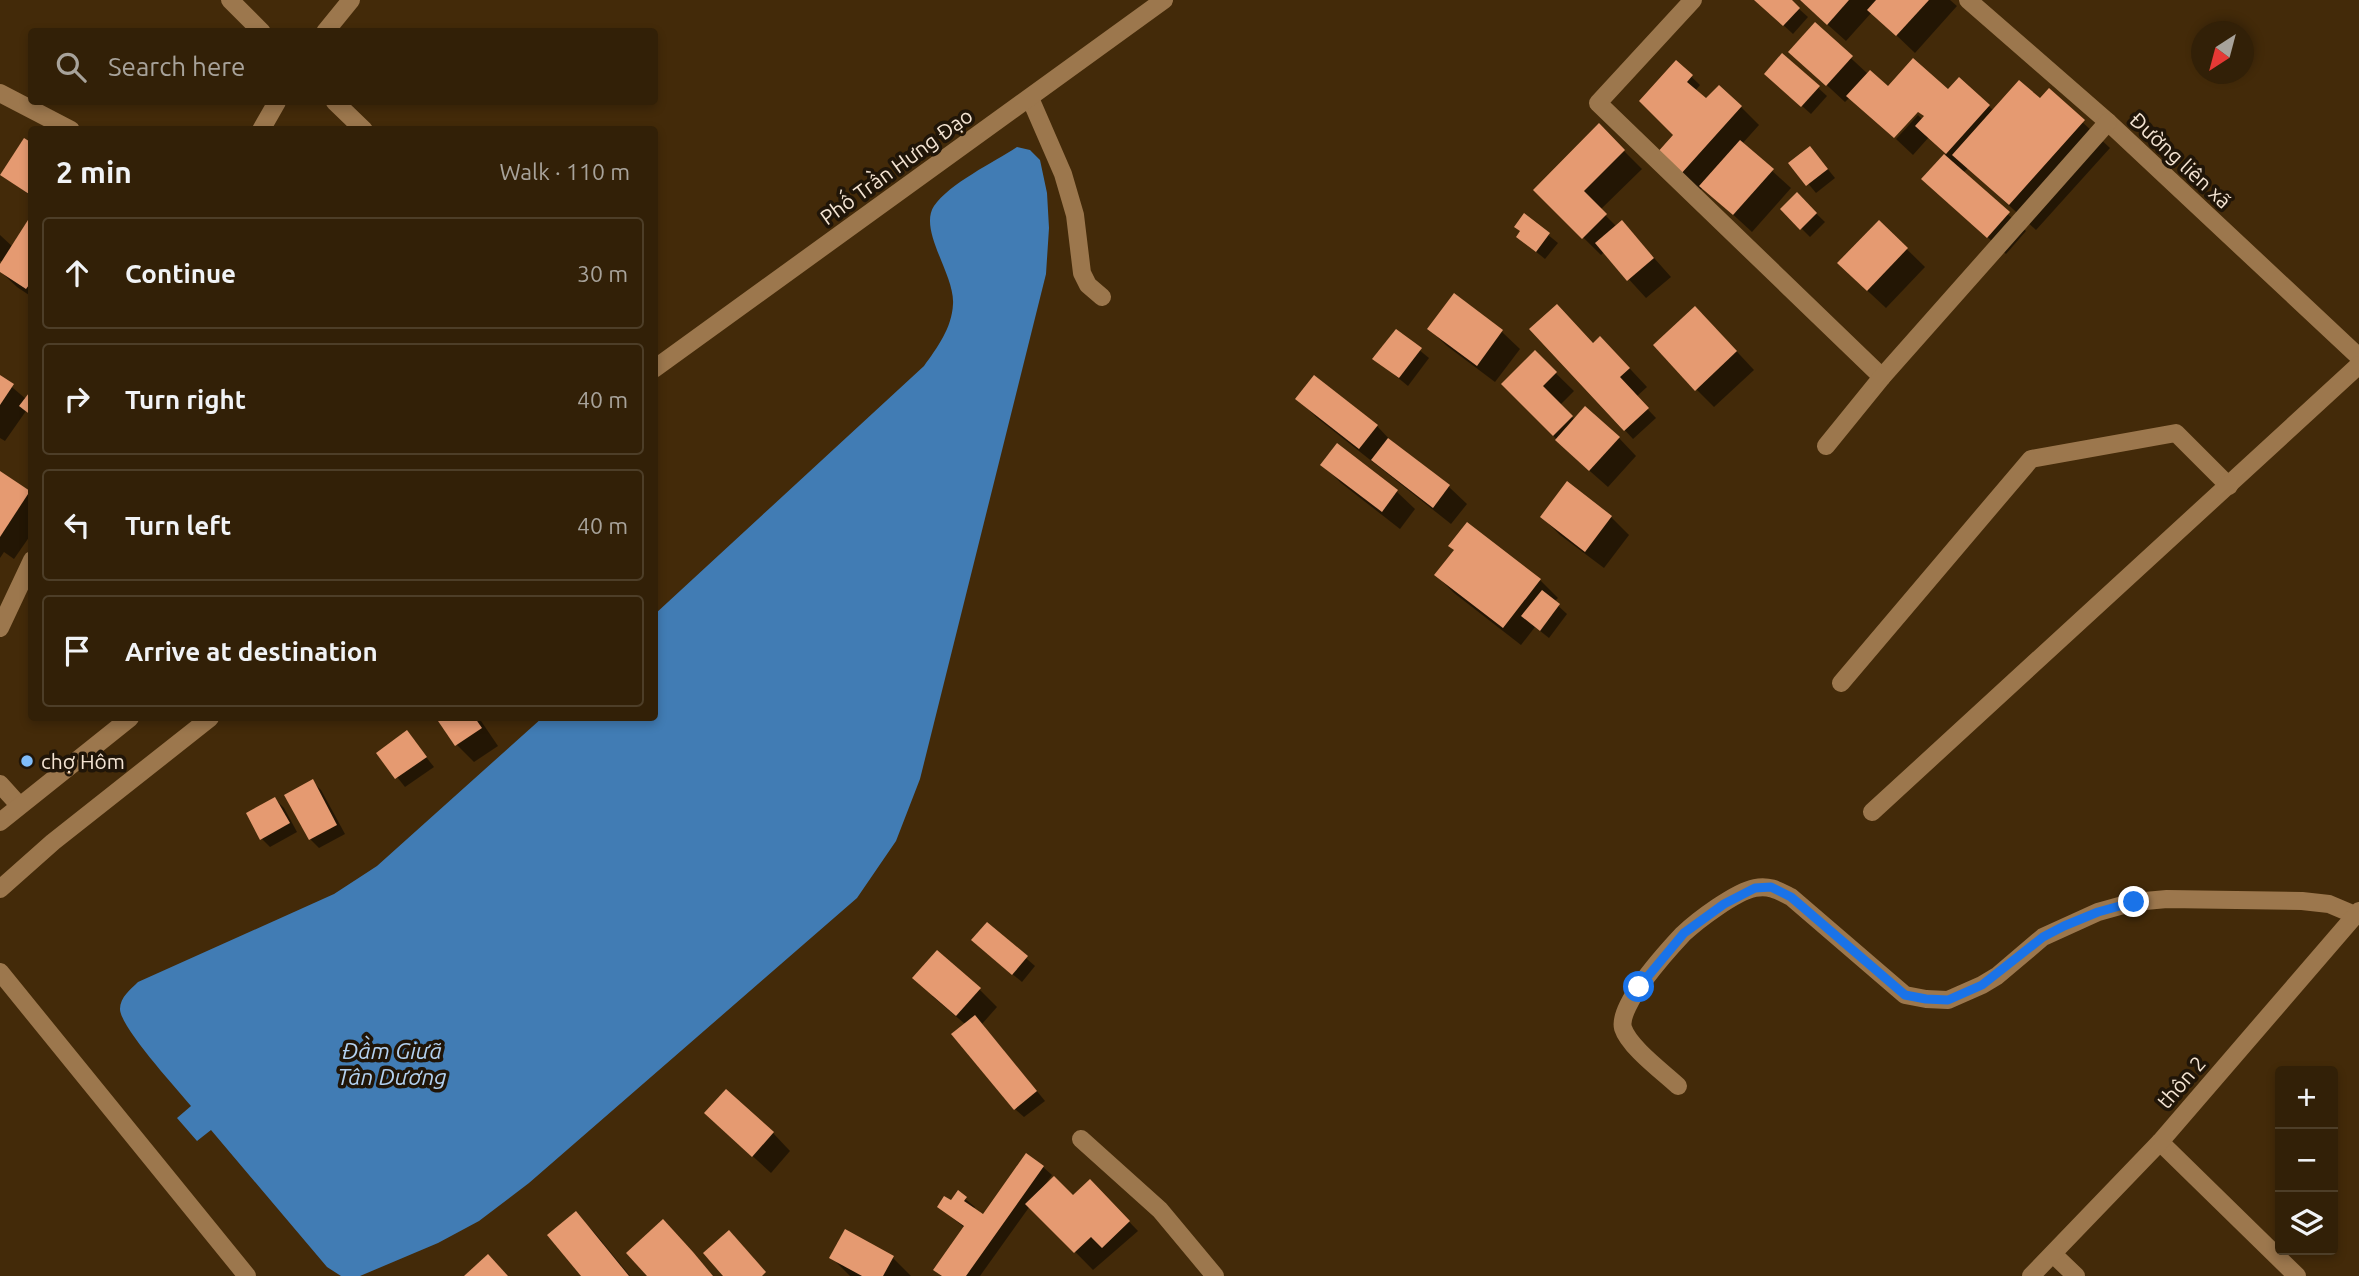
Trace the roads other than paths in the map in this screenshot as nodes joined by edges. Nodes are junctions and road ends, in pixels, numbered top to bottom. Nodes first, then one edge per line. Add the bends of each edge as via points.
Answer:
1 (230, 0) edge
2 (351, 0) edge
3 (1164, 0) edge
4 (1693, 0) edge
5 (1968, 0) edge
6 (258, 28) edge
7 (328, 28) edge
8 (0, 93) edge
9 (1030, 97) junction
10 (275, 105) edge
11 (338, 105) edge
12 (2108, 122) junction
13 (63, 126) edge
14 (263, 126) edge
15 (360, 126) edge
16 (1101, 297) dead end
17 (2359, 357) edge
18 (2359, 365) edge
19 (658, 366) edge
20 (1882, 377) junction
21 (1826, 446) dead end
22 (2229, 486) junction
23 (28, 568) edge
24 (0, 628) edge
25 (1841, 683) dead end
26 (126, 721) edge
27 (206, 721) edge
28 (0, 785) edge
29 (19, 805) junction
30 (1872, 812) dead end
31 (0, 822) edge
32 (0, 889) edge
33 (2357, 913) edge
34 (0, 972) edge
35 (1678, 1086) dead end
36 (1081, 1139) dead end
37 (2160, 1142) junction
38 (2053, 1254) junction
39 (247, 1276) edge
40 (1215, 1276) edge
41 (2031, 1276) edge
42 (2076, 1276) edge
43 (2297, 1276) edge

1 - 6 street
2 - 7 street
3 - 9 street, Phố Trần Hưng Đạo
4 - 20 street via 1598,103
5 - 12 street, Đường liên xã
8 - 13 street
9 - 16 street via 1063,174 1082,273
9 - 19 street, Phố Trần Hưng Đạo
10 - 14 street
11 - 15 street
12 - 17 street, Đường liên xã
12 - 20 street
18 - 22 street
20 - 21 street
22 - 25 street via 2176,433 2031,459
22 - 30 street
23 - 24 street
26 - 29 street
27 - 32 street
28 - 29 street
29 - 31 street
33 - 35 street via 2302,901 2134,902 2098,912 2043,937 1982,985 1948,1000 1905,995 1791,897 1771,887 1755,888 1684,933 1626,1010 1622,1026 1630,1041
33 - 37 street, thôn 2
34 - 39 street
36 - 40 street via 1160,1210
37 - 38 street, thôn 2
37 - 43 street
38 - 41 street, thôn 2
38 - 42 street

